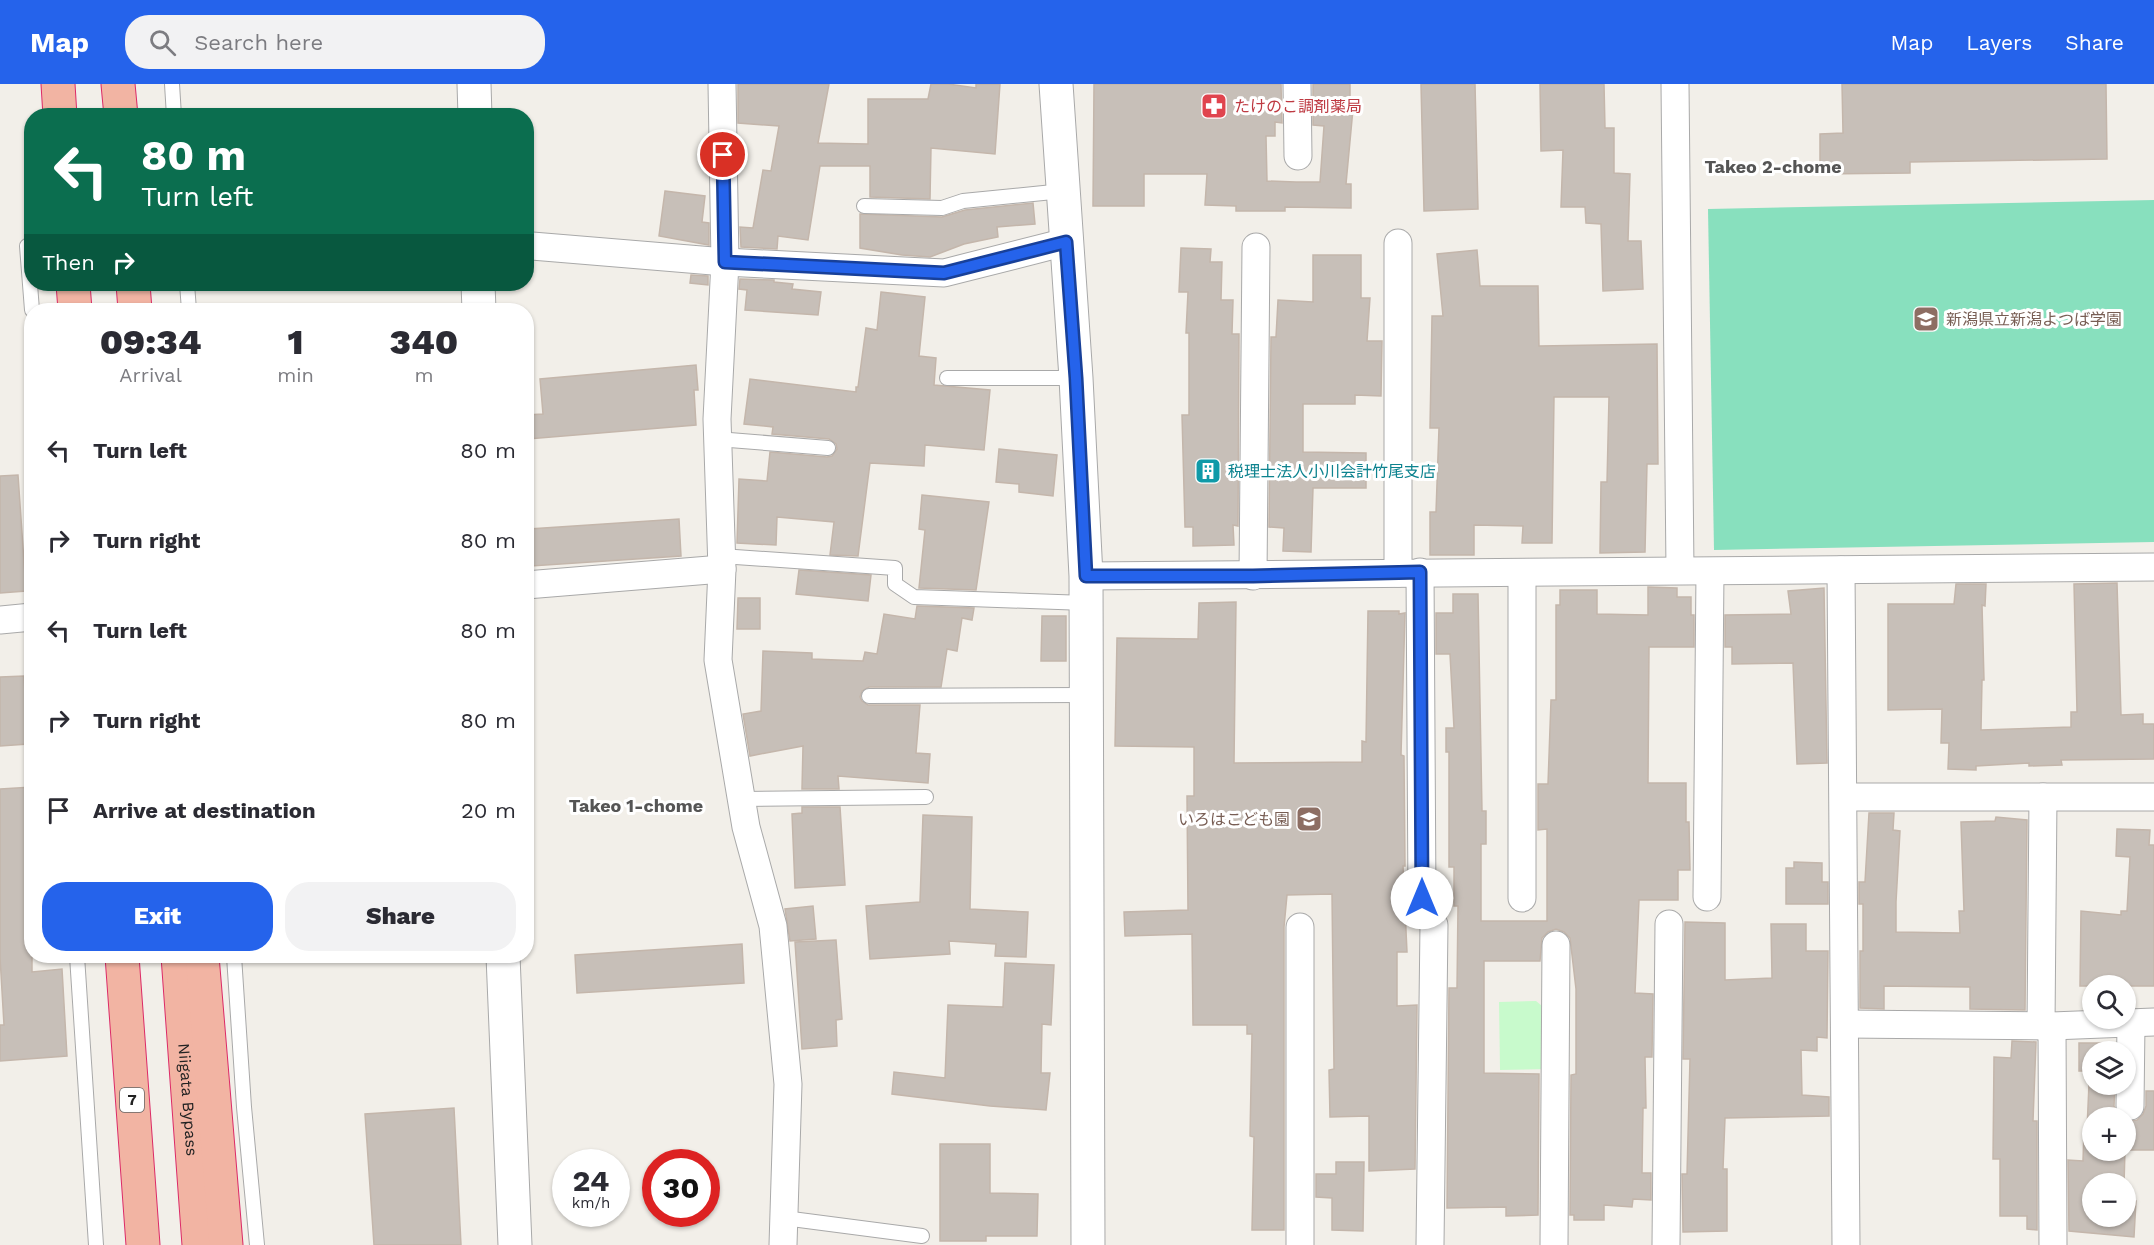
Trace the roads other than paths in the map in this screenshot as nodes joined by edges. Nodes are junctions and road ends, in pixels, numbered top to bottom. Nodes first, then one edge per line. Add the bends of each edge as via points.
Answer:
1 (58, 84) edge
2 (118, 84) edge
3 (172, 84) edge
4 (474, 84) edge
5 (722, 84) edge
6 (1056, 84) edge
7 (1297, 84) edge
8 (1675, 84) edge
9 (60, 108) edge
10 (120, 108) edge
11 (174, 108) edge
12 (475, 108) edge
13 (1298, 156) dead end
14 (1063, 191) junction
15 (864, 206) dead end
16 (1066, 242) junction
17 (1398, 243) dead end
18 (534, 246) edge
19 (1256, 247) dead end
20 (725, 262) junction
21 (947, 378) dead end
22 (1076, 378) junction
23 (717, 439) junction
24 (828, 448) dead end
25 (721, 563) junction
26 (2154, 567) edge
27 (1680, 570) junction
28 (1841, 570) junction
29 (1710, 572) junction
30 (1409, 573) junction
31 (1522, 573) junction
32 (1253, 576) junction
33 (534, 584) edge
34 (1086, 590) junction
35 (24, 618) edge
36 (0, 620) edge
37 (1087, 695) junction
38 (869, 696) dead end
39 (926, 797) dead end
40 (1844, 797) junction
41 (2043, 797) junction
42 (2154, 797) edge
43 (741, 799) junction
44 (1707, 897) dead end
45 (1422, 898) dead end
46 (1522, 898) dead end
47 (1669, 924) dead end
48 (1434, 925) dead end
49 (1300, 927) dead end
50 (1556, 945) dead end
51 (77, 963) edge
52 (123, 963) edge
53 (179, 963) edge
54 (203, 963) edge
55 (234, 963) edge
56 (503, 963) edge
57 (2142, 1022) edge
58 (1845, 1024) junction
59 (2046, 1026) junction
60 (2130, 1106) dead end
61 (784, 1218) junction
62 (922, 1236) dead end
63 (96, 1245) edge
64 (143, 1245) edge
65 (199, 1245) edge
66 (226, 1245) edge
67 (257, 1245) edge
68 (515, 1245) edge
69 (783, 1245) edge
70 (1088, 1245) edge
71 (1300, 1245) edge
72 (1430, 1245) edge
73 (1554, 1245) edge
74 (1666, 1245) edge
75 (1846, 1245) edge
76 (2053, 1245) edge

1 - 9 highway
2 - 10 highway
3 - 11 lane
4 - 12 street
5 - 20 street
6 - 14 street
7 - 13 street
8 - 27 street
14 - 15 lane via 963,201 942,208
14 - 16 street
16 - 20 street via 944,273
16 - 22 street
17 - 30 street
18 - 20 street
19 - 32 street
20 - 23 street
21 - 22 lane
22 - 34 street
23 - 24 lane
23 - 25 street
25 - 33 street
25 - 34 lane via 895,568 895,584 914,597
25 - 43 street via 718,660
26 - 28 street
27 - 29 street
27 - 31 street
28 - 29 street
28 - 40 street
29 - 44 street
30 - 31 street
30 - 32 street
30 - 45 street
31 - 46 street
32 - 34 street
34 - 37 street
35 - 36 street
37 - 38 lane
37 - 70 street
39 - 43 lane
40 - 41 street
40 - 58 street
41 - 42 street
41 - 59 street
43 - 61 street via 773,926 789,1084
47 - 74 street
48 - 72 street
49 - 71 street
50 - 73 street
51 - 63 lane
52 - 64 highway, 7
53 - 65 highway, Niigata Bypass
54 - 66 highway
55 - 67 lane
56 - 68 street
57 - 59 street
57 - 60 street
58 - 59 street
58 - 75 street
59 - 76 street
61 - 62 lane
61 - 69 street

